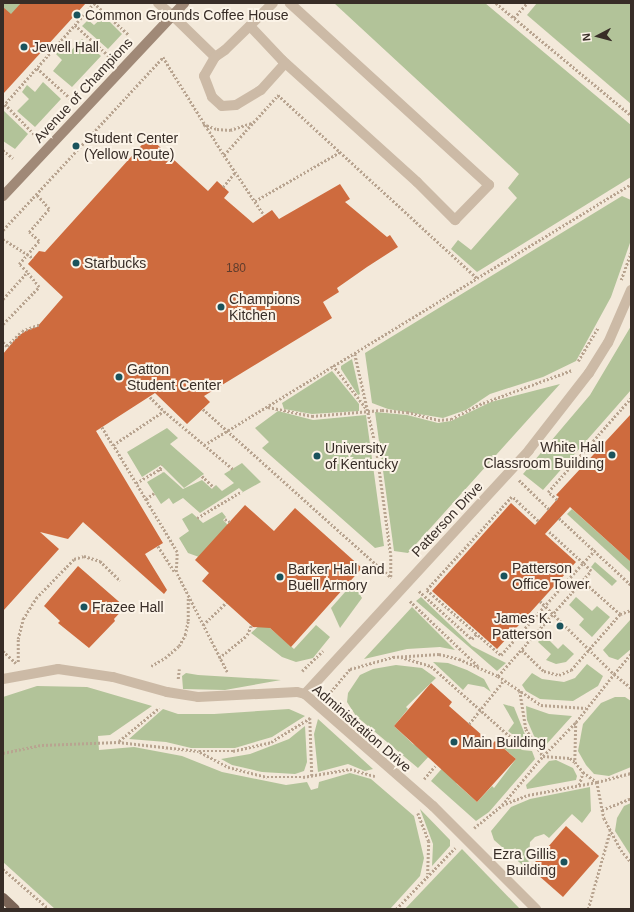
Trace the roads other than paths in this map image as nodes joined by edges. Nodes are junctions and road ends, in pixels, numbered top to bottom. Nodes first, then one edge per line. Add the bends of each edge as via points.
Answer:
1 (158, 3) edge
2 (184, 3) edge
3 (273, 3) edge
4 (290, 3) edge
5 (172, 15) junction
6 (250, 26) junction
7 (215, 57) junction
8 (285, 63) junction
9 (3, 196) edge
10 (631, 290) edge
11 (3, 679) edge
12 (305, 694) junction
13 (3, 898) edge
14 (15, 909) edge
15 (536, 909) edge

1 - 5 street
2 - 5 main road, Avenue of Champions
3 - 6 street
4 - 8 street via 489,185 455,220 417,182
5 - 7 street
5 - 9 main road, Avenue of Champions
6 - 7 street
6 - 8 street
7 - 8 street via 204,76 212,97 222,106 236,105 261,90
10 - 12 street, Patterson Drive via 608,343 589,373 529,450
11 - 12 street, Administration Drive via 58,669 113,677 167,692 198,697 297,692
12 - 15 street, Administration Drive via 433,806
13 - 14 main road

